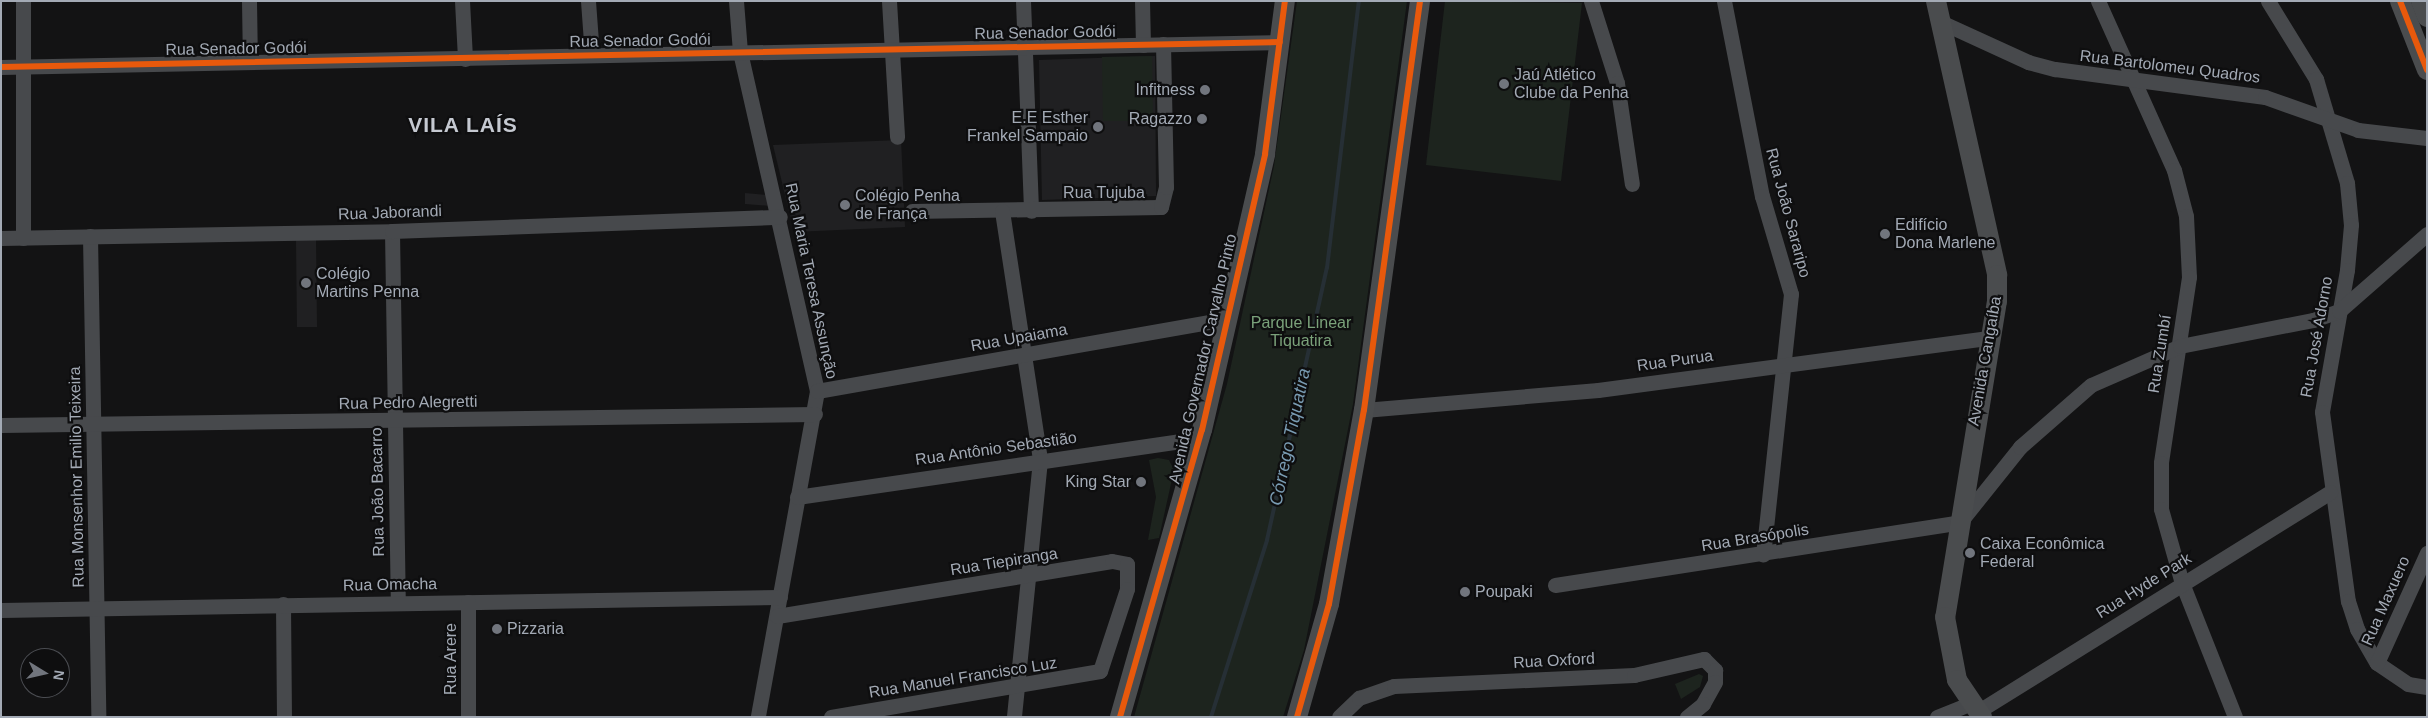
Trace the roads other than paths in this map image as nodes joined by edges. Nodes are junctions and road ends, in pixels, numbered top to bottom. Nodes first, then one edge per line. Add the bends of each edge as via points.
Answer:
1 (23, 1) edge
2 (249, 1) edge
3 (462, 1) edge
4 (588, 1) edge
5 (736, 1) edge
6 (889, 1) edge
7 (1023, 1) edge
8 (1142, 1) edge
9 (1285, 1) edge
10 (1420, 1) edge
11 (1591, 1) edge
12 (1724, 1) edge
13 (1936, 1) edge
14 (2098, 1) edge
15 (2268, 1) edge
16 (2400, 1) edge
17 (2421, 1) edge
18 (2427, 17) edge
19 (1942, 23) junction
20 (1280, 42) junction
21 (1163, 44) junction
22 (1143, 45) junction
23 (1025, 47) junction
24 (892, 49) junction
25 (740, 52) junction
26 (592, 56) junction
27 (465, 58) junction
28 (250, 62) junction
29 (24, 66) junction
30 (1, 67) edge
31 (2427, 70) edge
32 (2135, 81) junction
33 (2332, 122) junction
34 (897, 137) dead end
35 (2427, 138) edge
36 (1632, 184) dead end
37 (912, 211) dead end
38 (1002, 211) junction
39 (1031, 211) junction
40 (780, 216) junction
41 (392, 231) junction
42 (2427, 234) edge
43 (90, 236) junction
44 (1, 238) edge
45 (23, 238) junction
46 (2339, 311) junction
47 (1227, 319) junction
48 (1989, 338) junction
49 (2180, 346) junction
50 (1024, 356) junction
51 (1785, 363) junction
52 (817, 391) junction
53 (1364, 410) junction
54 (814, 414) junction
55 (394, 421) junction
56 (92, 424) junction
57 (1, 425) edge
58 (1200, 438) junction
59 (1040, 460) junction
60 (2330, 492) junction
61 (797, 497) junction
62 (1960, 522) junction
63 (1763, 554) junction
64 (2427, 554) edge
65 (1031, 576) junction
66 (2182, 583) junction
67 (1555, 585) dead end
68 (780, 597) junction
69 (398, 602) junction
70 (468, 602) junction
71 (283, 604) junction
72 (97, 608) junction
73 (1, 610) edge
74 (777, 616) junction
75 (2377, 663) junction
76 (1100, 671) joint
77 (2427, 687) edge
78 (1018, 688) junction
79 (1976, 711) edge
80 (98, 717) edge
81 (284, 717) edge
82 (468, 717) edge
83 (758, 717) edge
84 (831, 717) edge
85 (1014, 717) edge
86 (1120, 717) edge
87 (1297, 717) edge
88 (1339, 717) edge
89 (1687, 717) edge
90 (1937, 717) edge
91 (2235, 717) edge

1 - 29 street
2 - 28 street
3 - 27 street
4 - 26 street
5 - 25 street, Rua Maria Teresa Assunção
6 - 24 street
7 - 23 street
8 - 22 street
9 - 20 main road, Avenida Governador Carvalho Pinto
10 - 53 main road
11 - 36 street via 1617,83
12 - 51 street, Rua João Sararipo via 1762,196 1788,277
13 - 19 main road, Avenida Cangaíba
14 - 32 street, Rua Zumbí
15 - 33 street, Rua José Adorno via 2316,79
16 - 31 main road
17 - 18 main road
19 - 32 street, Rua Bartolomeu Quadros via 2028,62
19 - 48 main road, Avenida Cangaíba via 1997,275
20 - 21 street, Rua Senador Godói
20 - 47 main road, Avenida Governador Carvalho Pinto via 1265,154
21 - 22 street, Rua Senador Godói
21 - 39 street, Rua Tujuba via 1166,187 1161,207
22 - 23 street, Rua Senador Godói
23 - 24 street, Rua Senador Godói
23 - 39 street
24 - 25 street, Rua Senador Godói
24 - 34 street
25 - 26 street, Rua Senador Godói
25 - 40 street, Rua Maria Teresa Assunção
26 - 27 street, Rua Senador Godói
27 - 28 street, Rua Senador Godói
28 - 29 street, Rua Senador Godói
29 - 30 street, Rua Senador Godói
29 - 45 street
32 - 33 street, Rua Bartolomeu Quadros via 2265,97
32 - 49 street, Rua Zumbí via 2174,170 2186,216 2189,277
33 - 35 street, Rua Bartolomeu Quadros via 2378,134
33 - 46 street, Rua José Adorno via 2347,183 2351,225
37 - 38 street, Rua Tujuba
38 - 39 street, Rua Tujuba
38 - 50 street
40 - 41 street, Rua Jaborandi
40 - 52 street, Rua Maria Teresa Assunção
41 - 43 street, Rua Jaborandi
41 - 55 street, Rua João Bacarro
42 - 46 street
43 - 45 street, Rua Jaborandi
43 - 56 street, Rua Monsenhor Emilio Teixeira
44 - 45 street, Rua Jaborandi
46 - 49 street via 2313,320
46 - 60 street, Rua José Adorno via 2322,412
47 - 50 street, Rua Upaiama
47 - 58 main road, Avenida Governador Carvalho Pinto
48 - 51 street, Rua Purua
48 - 62 main road, Avenida Cangaíba
49 - 62 street via 2120,370 2061,409 2020,447
49 - 66 street, Rua Zumbí via 2159,489
50 - 52 street, Rua Upaiama
50 - 59 street
51 - 53 street, Rua Purua via 1598,390
51 - 63 street, Rua João Sararipo
52 - 54 street, Rua Maria Teresa Assunção
53 - 87 main road via 1329,604
54 - 55 street, Rua Pedro Alegretti
54 - 61 street, Rua Maria Teresa Assunção
55 - 56 street, Rua Pedro Alegretti
55 - 69 street, Rua João Bacarro
56 - 57 street, Rua Pedro Alegretti
56 - 72 street, Rua Monsenhor Emilio Teixeira
58 - 59 street, Rua Antônio Sebastião
58 - 86 main road, Avenida Governador Carvalho Pinto
59 - 61 street, Rua Antônio Sebastião
59 - 65 street
60 - 66 street, Rua Hyde Park
60 - 75 street, Rua José Adorno via 2348,601 2356,629
61 - 68 street, Rua Maria Teresa Assunção
62 - 63 street, Rua Brasópolis
62 - 79 main road, Avenida Cangaíba via 1945,617 1956,680
63 - 67 street, Rua Brasópolis
64 - 75 street, Rua Maxuero
65 - 74 street, Rua Tiepiranga
65 - 76 street, Rua Tiepiranga via 1112,561 1127,564 1126,589
65 - 78 street
66 - 79 street, Rua Hyde Park
66 - 91 street, Rua Zumbí
68 - 70 street, Rua Omacha
68 - 74 street, Rua Maria Teresa Assunção
69 - 70 street, Rua Omacha
69 - 71 street, Rua Omacha
70 - 82 street, Rua Arere
71 - 72 street, Rua Omacha
71 - 81 street
72 - 73 street, Rua Omacha
72 - 80 street, Rua Monsenhor Emilio Teixeira
74 - 83 street, Rua Maria Teresa Assunção
75 - 77 street, Rua José Adorno via 2408,684
76 - 78 street, Rua Manuel Francisco Luz
78 - 84 street, Rua Manuel Francisco Luz
78 - 85 street
79 - 90 street, Rua Hyde Park
88 - 89 street, Rua Oxford via 1359,698 1394,686 1634,675 1704,659 1715,670 1715,682 1703,704

